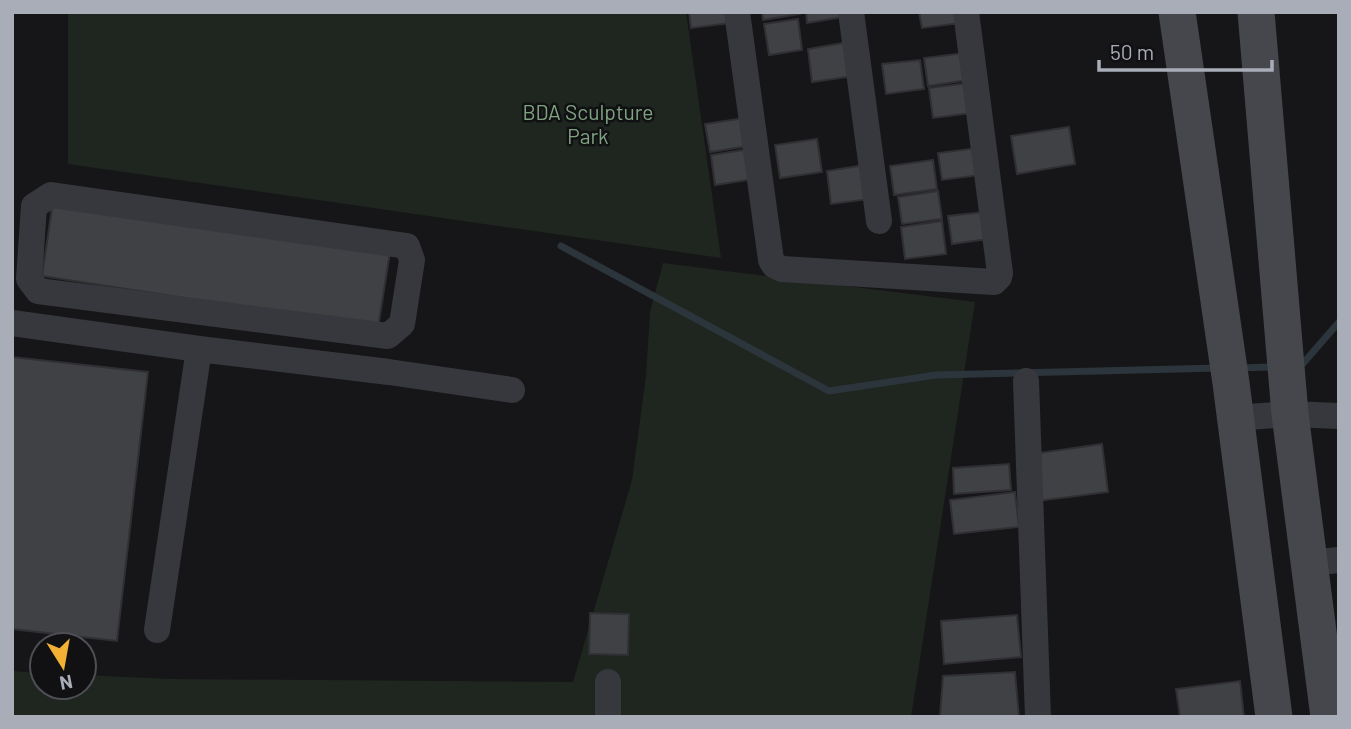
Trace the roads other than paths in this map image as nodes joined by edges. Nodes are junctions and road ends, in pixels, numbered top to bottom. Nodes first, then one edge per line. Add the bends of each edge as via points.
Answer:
1 (737, 12) edge
2 (851, 12) edge
3 (966, 12) edge
4 (1177, 12) edge
5 (1255, 12) edge
6 (879, 221) dead end
7 (279, 322) junction
8 (12, 323) edge
9 (199, 349) junction
10 (274, 357) junction
11 (1026, 381) dead end
12 (512, 390) dead end
13 (1233, 400) junction
14 (1290, 414) junction
15 (1339, 416) edge
16 (1324, 561) edge
17 (157, 630) dead end
18 (1331, 680) edge
19 (608, 682) dead end
20 (608, 717) edge
21 (1038, 717) edge
22 (1274, 717) edge
23 (1329, 717) edge

1 - 3 street via 774,265 995,282 1000,274
2 - 6 street
4 - 13 main road
5 - 14 main road
7 - 7 street via 38,291 29,279 34,206 51,195 407,246 412,260 401,324 388,336
7 - 10 street
8 - 9 street
9 - 10 street
9 - 17 street
10 - 12 street
11 - 21 street
13 - 14 street
13 - 22 main road
14 - 15 street
14 - 16 main road
16 - 18 main road
18 - 23 main road
19 - 20 street

